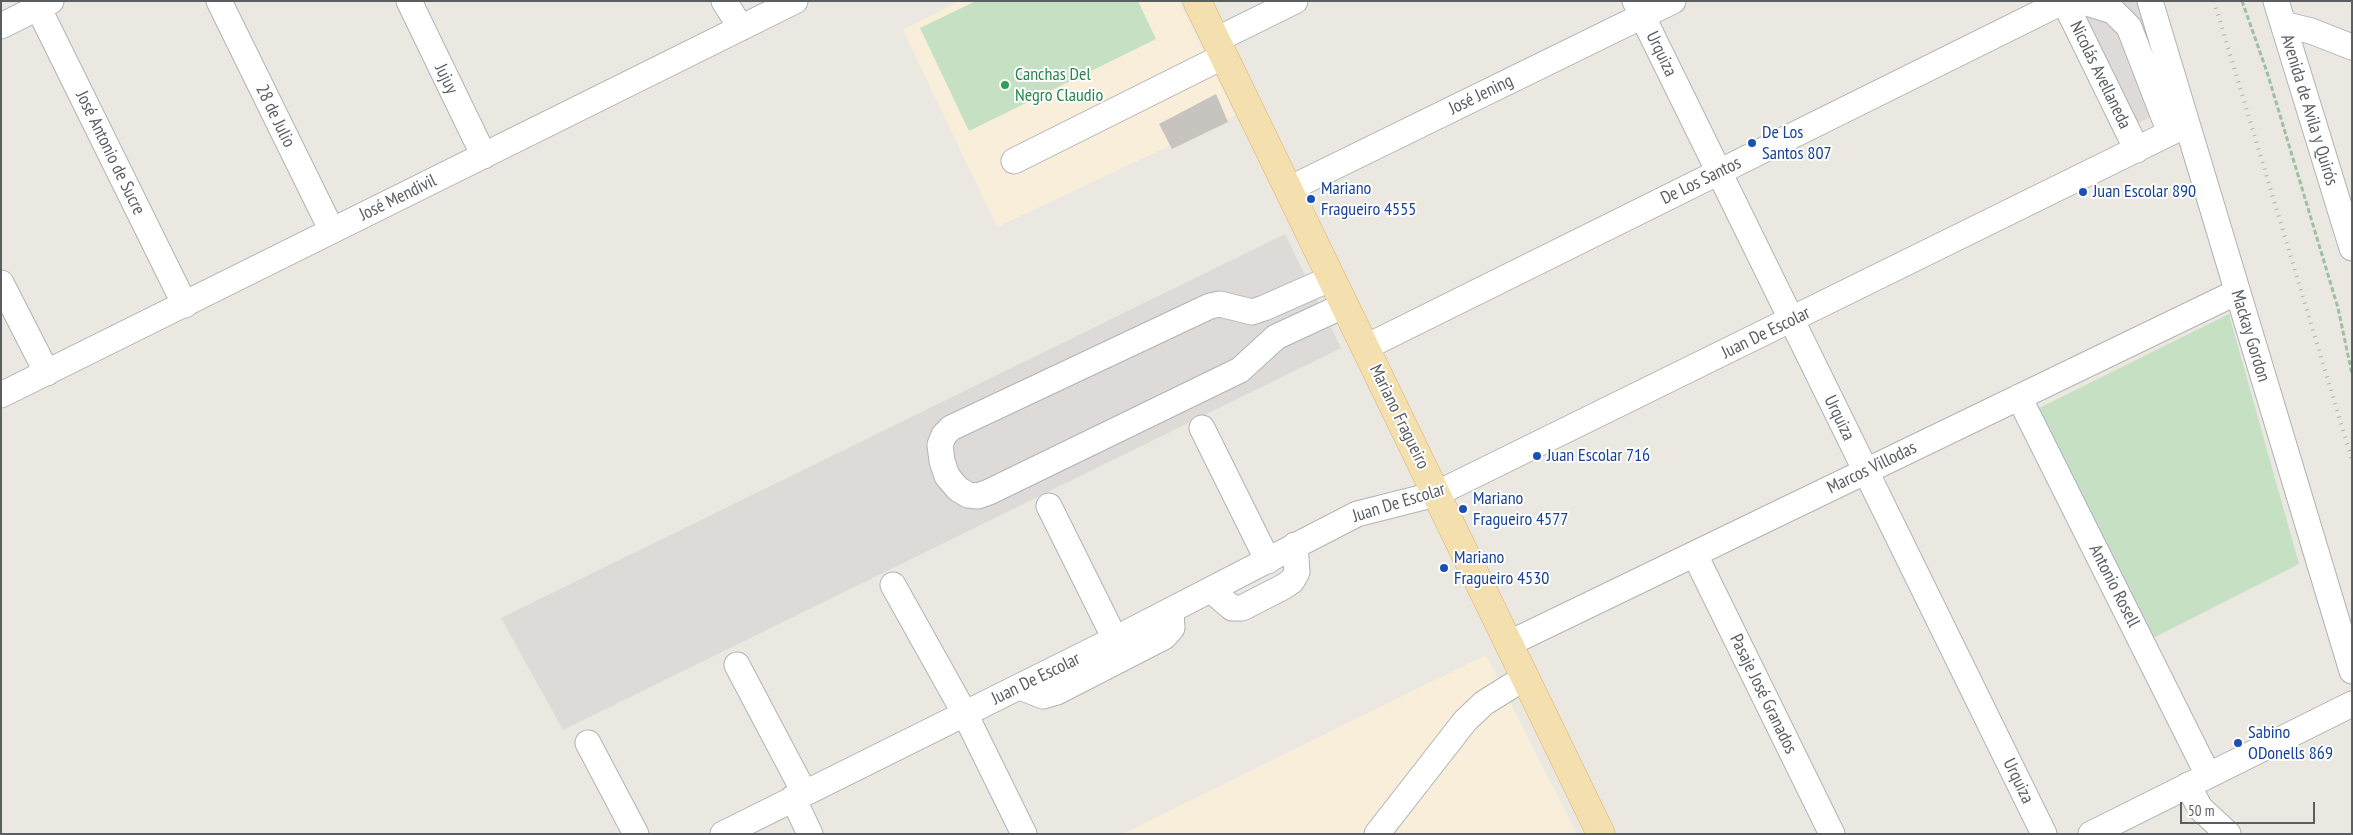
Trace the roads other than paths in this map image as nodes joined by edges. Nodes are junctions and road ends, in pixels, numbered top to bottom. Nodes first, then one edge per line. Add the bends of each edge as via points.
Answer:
1 (219, 1) edge
2 (409, 1) edge
3 (724, 1) edge
4 (795, 1) edge
5 (1197, 1) edge
6 (1295, 1) edge
7 (1673, 1) edge
8 (2064, 1) edge
9 (2150, 1) edge
10 (41, 3) edge
11 (1638, 9) edge
12 (2279, 13) edge
13 (1, 26) edge
14 (741, 28) junction
15 (2352, 47) edge
16 (1220, 48) junction
17 (2178, 129) junction
18 (2137, 150) junction
19 (484, 156) junction
20 (1014, 161) dead end
21 (1719, 172) junction
22 (1289, 189) junction
23 (332, 231) junction
24 (2352, 248) edge
25 (1332, 278) junction
26 (1, 283) edge
27 (2237, 292) junction
28 (185, 304) junction
29 (1345, 305) junction
30 (1252, 312) junction
31 (1791, 320) junction
32 (1267, 344) junction
33 (1366, 347) junction
34 (46, 373) junction
35 (1, 395) edge
36 (2019, 397) junction
37 (1202, 428) dead end
38 (1865, 471) junction
39 (1436, 494) junction
40 (1049, 506) dead end
41 (1296, 545) junction
42 (1695, 555) junction
43 (1268, 561) junction
44 (893, 585) dead end
45 (1211, 590) junction
46 (1171, 610) junction
47 (1115, 639) junction
48 (1508, 644) junction
49 (738, 665) dead end
50 (2352, 671) edge
51 (1524, 678) junction
52 (1020, 687) junction
53 (2352, 704) edge
54 (965, 714) junction
55 (588, 743) dead end
56 (2198, 780) junction
57 (798, 795) junction
58 (2200, 808) junction
59 (749, 827) edge
60 (636, 834) edge
61 (723, 834) edge
62 (810, 834) edge
63 (1024, 834) edge
64 (1377, 834) edge
65 (1600, 834) edge
66 (1832, 834) edge
67 (2044, 834) edge
68 (2091, 834) edge
69 (2201, 834) edge
70 (2228, 834) edge

1 - 23 street, 28 de Julio
2 - 19 street, Jujuy
3 - 14 street
4 - 14 street, José Mendivil
5 - 16 main road, Mariano Fragueiro
6 - 16 street
7 - 11 street, José Jening
8 - 17 street via 2087,3 2113,12 2129,27
8 - 18 street, Nicolás Avellaneda
8 - 21 street, De Los Santos
9 - 17 street, Mackay Gordon
10 - 13 street
10 - 28 street, José Antonio de Sucre
11 - 21 street, Urquiza
11 - 22 street, José Jening
12 - 15 street via 2311,31
12 - 24 street, Avenida de Avila y Quirós
14 - 19 street, José Mendivil
16 - 20 street
16 - 22 main road, Mariano Fragueiro
17 - 18 street, Juan De Escolar
17 - 27 street, Mackay Gordon
18 - 31 street, Juan De Escolar
19 - 23 street, José Mendivil
21 - 31 street, Urquiza
21 - 33 street, De Los Santos
22 - 25 main road, Mariano Fragueiro
23 - 28 street, José Mendivil
25 - 29 main road, Mariano Fragueiro
25 - 30 street
26 - 34 street
27 - 36 street, Marcos Villodas
27 - 50 street, Mackay Gordon
28 - 34 street, José Mendivil
29 - 32 street
29 - 33 main road, Mariano Fragueiro
30 - 32 street via 1263,327
30 - 32 street via 1220,304 1210,306 951,428 940,445 947,476 968,495 989,492 1240,370
31 - 38 street, Urquiza
31 - 39 street, Juan De Escolar
33 - 39 main road, Mariano Fragueiro
34 - 35 street, José Mendivil
36 - 38 street, Marcos Villodas
36 - 56 street, Antonio Rosell
37 - 43 street
38 - 42 street, Marcos Villodas
38 - 67 street, Urquiza
39 - 41 street, Juan De Escolar via 1357,514
39 - 48 main road, Mariano Fragueiro
40 - 47 street
41 - 43 street, Juan De Escolar
41 - 45 street via 1297,572 1292,582 1283,587 1242,608 1232,608
42 - 48 street, Marcos Villodas
42 - 66 street, Pasaje José Granados
43 - 45 street, Juan De Escolar
44 - 54 street
45 - 46 street, Juan De Escolar
46 - 47 street, Juan De Escolar
46 - 52 street via 1172,628 1164,638 1057,692 1043,696
47 - 52 street, Juan De Escolar
48 - 51 main road, Mariano Fragueiro
49 - 57 street
51 - 64 street via 1484,703 1465,721
51 - 65 main road, Mariano Fragueiro
52 - 54 street, Juan De Escolar
53 - 56 street
54 - 57 street, Juan De Escolar
54 - 63 street
55 - 60 street
56 - 58 street, Antonio Rosell
56 - 68 street
57 - 59 street, Juan De Escolar
57 - 62 street
58 - 69 street
58 - 70 street
59 - 61 street, Juan De Escolar

